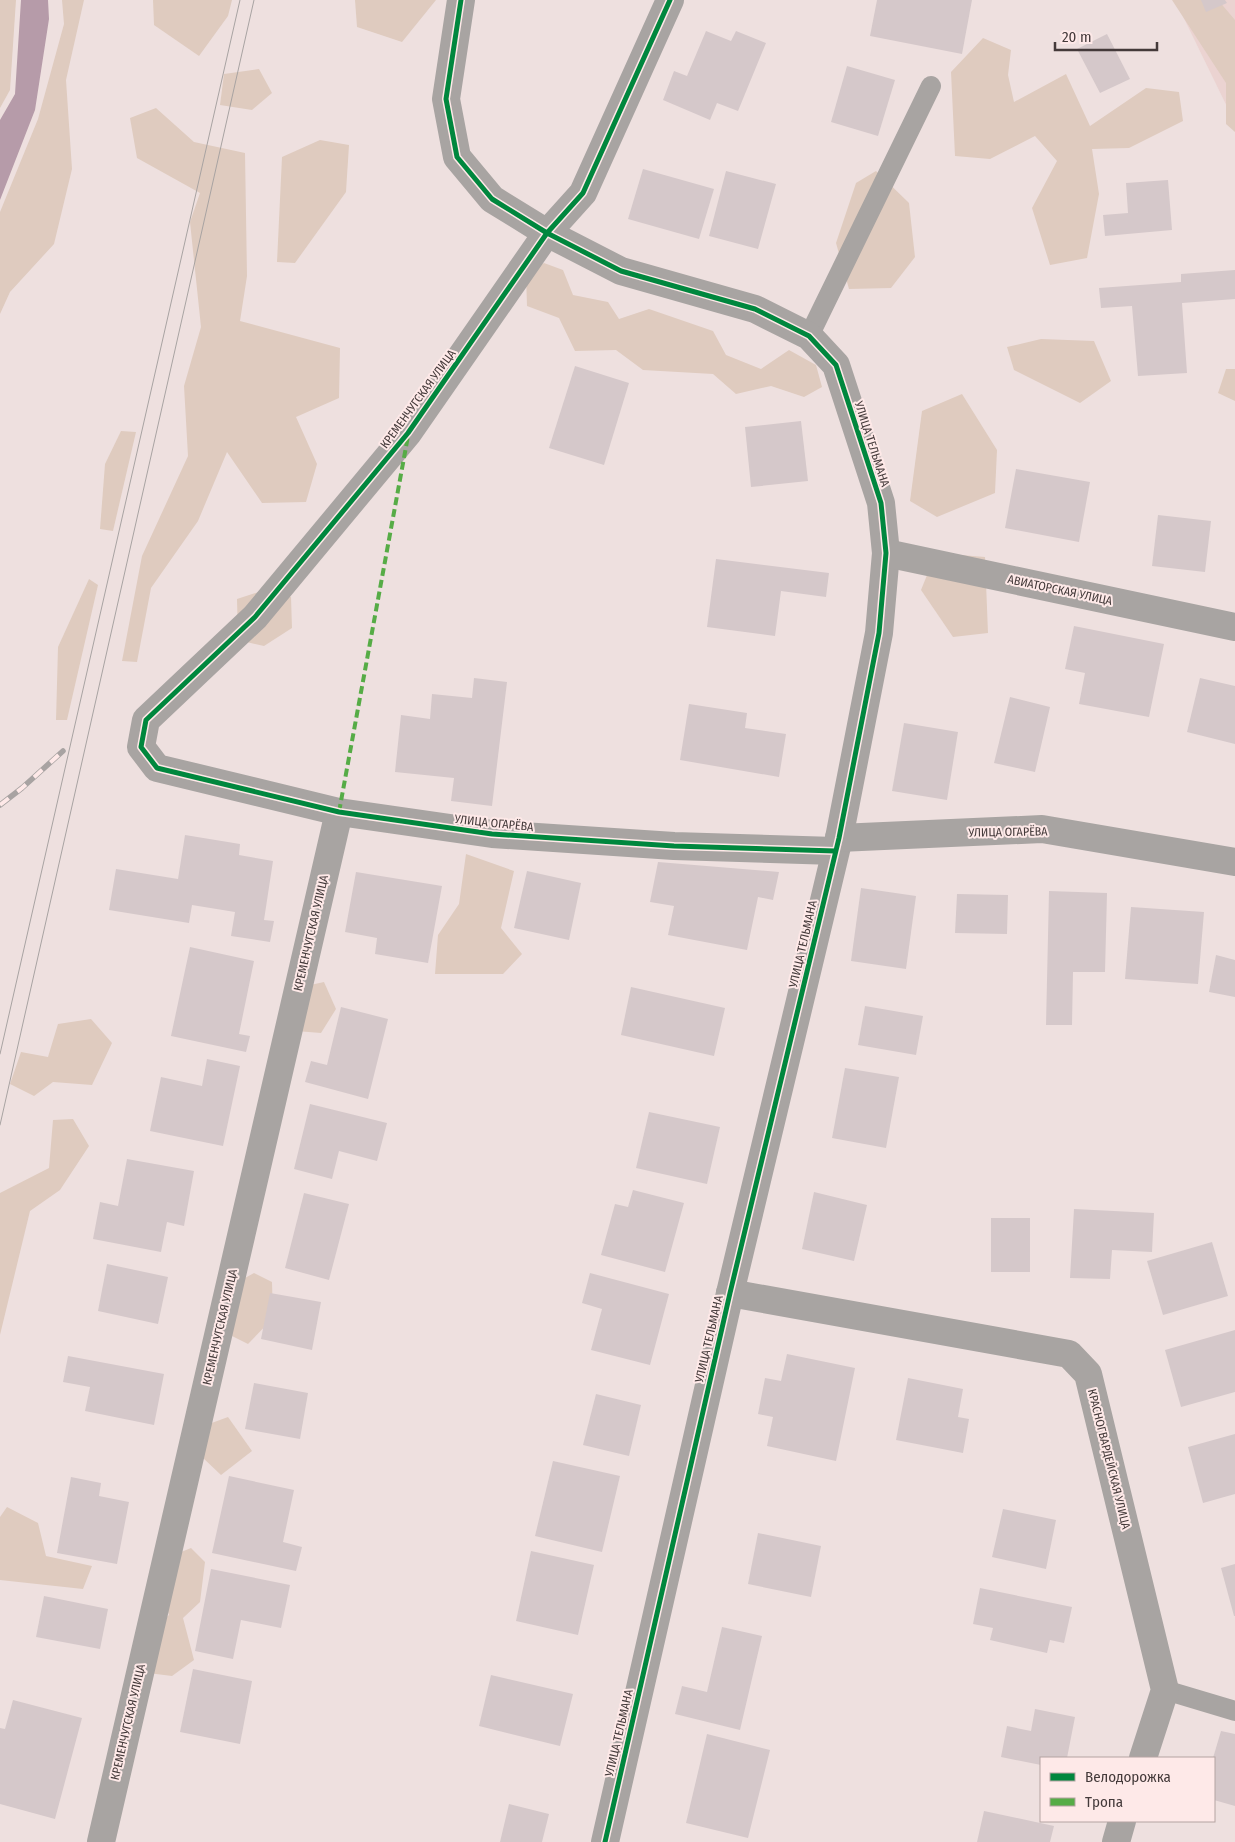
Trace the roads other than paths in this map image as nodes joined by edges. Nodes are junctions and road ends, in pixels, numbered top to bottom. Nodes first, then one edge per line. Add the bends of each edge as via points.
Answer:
1 (461, 0) edge
2 (670, 0) edge
3 (932, 86) dead end
4 (547, 233) junction
5 (810, 336) junction
6 (886, 553) junction
7 (1235, 627) edge
8 (157, 768) joint
9 (339, 812) junction
10 (837, 845) junction
11 (1235, 862) edge
12 (730, 1294) junction
13 (1165, 1690) junction
14 (1235, 1710) edge
15 (1143, 1757) edge
16 (1122, 1822) edge
17 (101, 1842) edge
18 (605, 1842) edge
19 (1116, 1842) edge

1 - 4 street, УЛИЦА ТЕЛЬМАНА via 446,99 457,158 492,199
2 - 4 street, КРЕМЕНЧУГСКАЯ УЛИЦА via 583,193
3 - 5 lane
4 - 5 street, УЛИЦА ТЕЛЬМАНА via 621,271 755,309
4 - 8 street, КРЕМЕНЧУГСКАЯ УЛИЦА via 408,434 256,617 146,720 141,747
5 - 6 street, УЛИЦА ТЕЛЬМАНА via 836,366 881,503
6 - 7 street, АВИАТОРСКАЯ УЛИЦА
6 - 10 street, УЛИЦА ТЕЛЬМАНА via 879,633
8 - 9 street, УЛИЦА ОГАРЁВА
9 - 10 street, УЛИЦА ОГАРЁВА via 492,834 674,846
9 - 17 street, КРЕМЕНЧУГСКАЯ УЛИЦА
10 - 11 street, УЛИЦА ОГАРЁВА via 1042,829
10 - 12 street, УЛИЦА ТЕЛЬМАНА
12 - 13 street, КРАСНОГВАРДЕЙСКАЯ УЛИЦА via 1069,1354 1088,1374
12 - 18 street, УЛИЦА ТЕЛЬМАНА
13 - 14 lane
13 - 15 street
16 - 19 street

